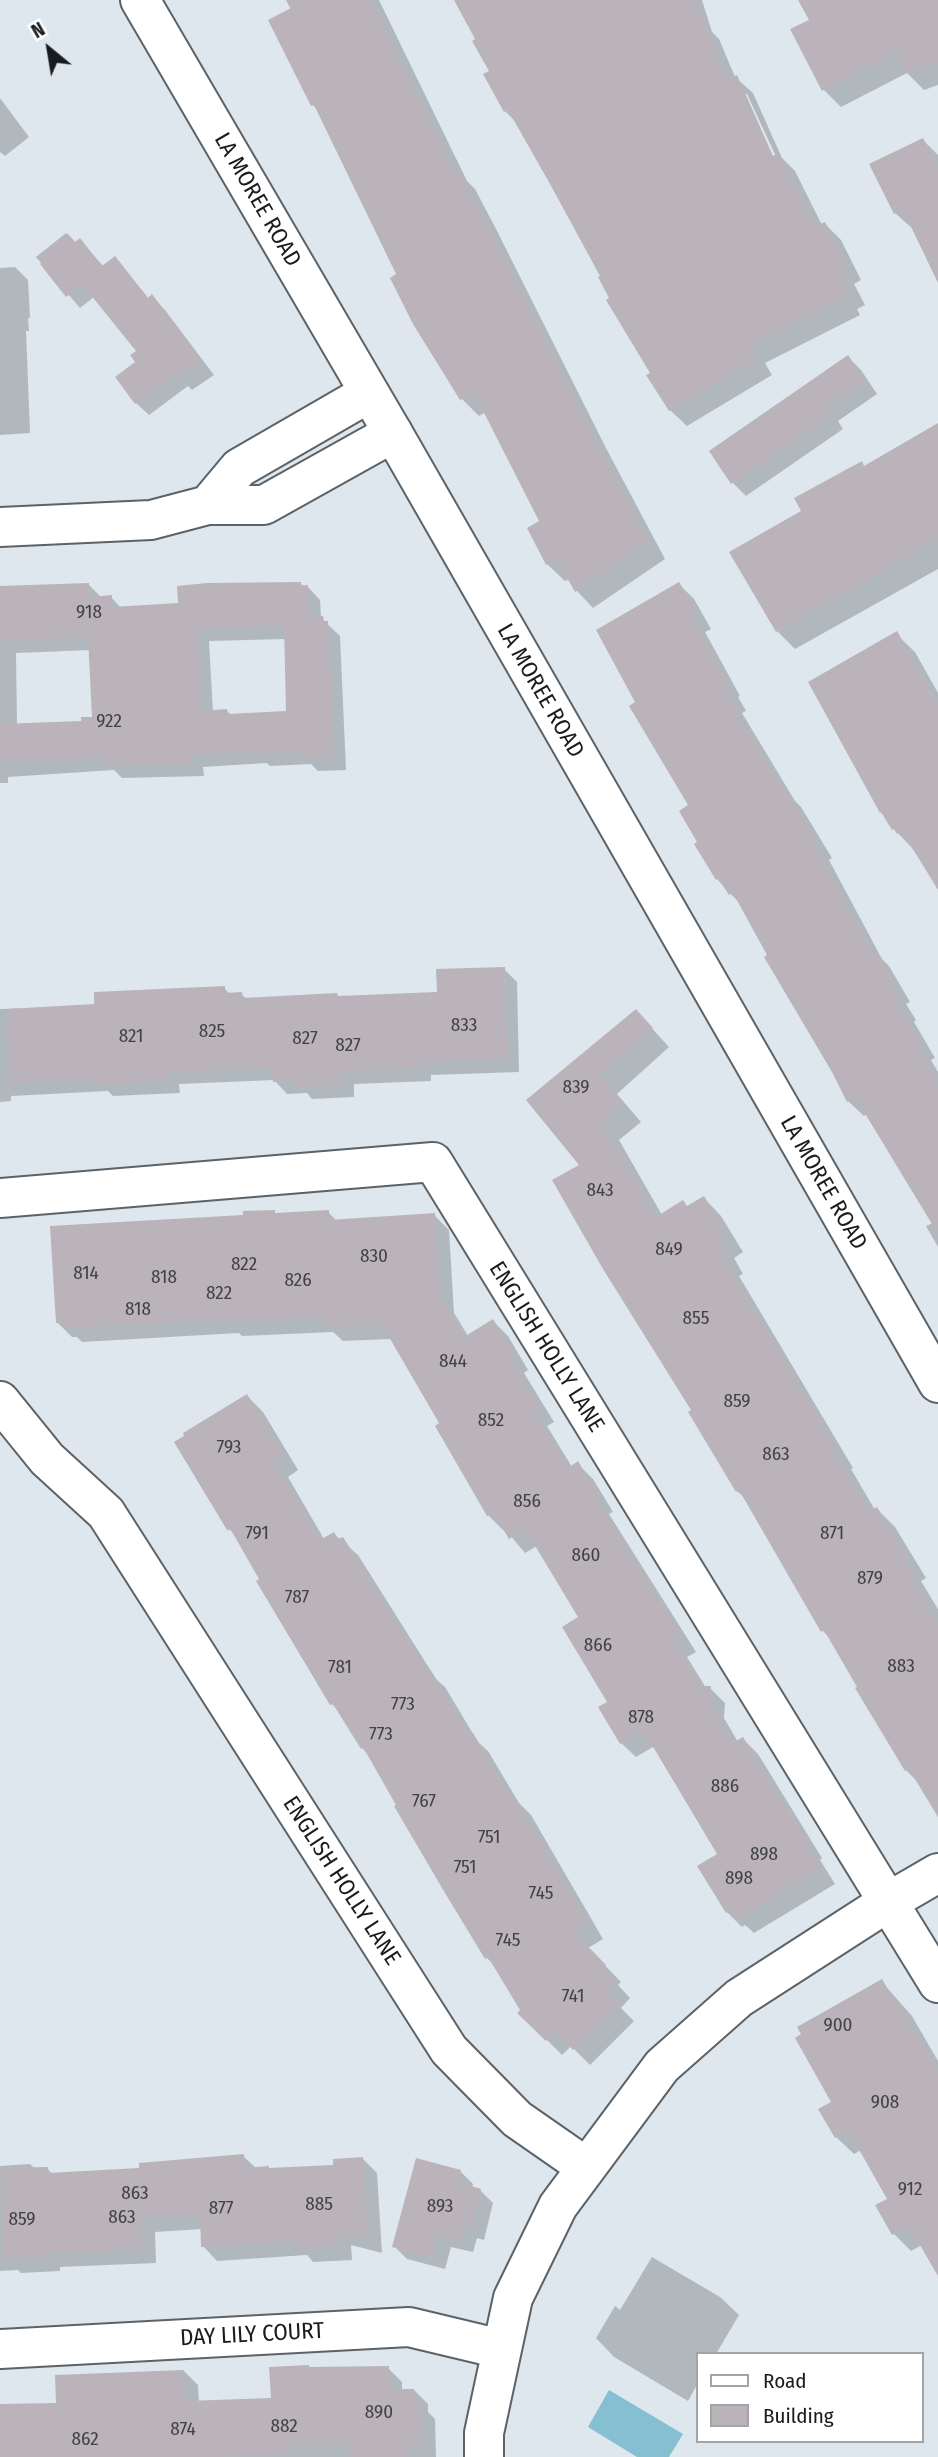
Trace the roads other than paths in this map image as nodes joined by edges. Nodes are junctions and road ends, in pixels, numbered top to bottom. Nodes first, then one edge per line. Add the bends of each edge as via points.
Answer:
1 (140, 0) edge
2 (369, 393) junction
3 (393, 433) junction
4 (208, 505) junction
5 (0, 527) edge
6 (0, 1198) edge
7 (938, 1383) edge
8 (0, 1401) edge
9 (938, 1873) edge
10 (888, 1902) junction
11 (938, 1983) edge
12 (586, 2167) junction
13 (0, 2349) edge
14 (501, 2349) junction
15 (484, 2457) edge

1 - 2 street, LA MOREE ROAD
2 - 3 street, LA MOREE ROAD
2 - 4 street via 239,468
3 - 4 street via 264,505
3 - 7 street, LA MOREE ROAD
4 - 5 street via 151,520
6 - 10 street, ENGLISH HOLLY LANE via 433,1162
8 - 12 street, ENGLISH HOLLY LANE via 47,1459 106,1513 449,2050 517,2119
9 - 10 street
10 - 11 street
10 - 12 street via 738,1998 662,2066
12 - 14 street via 558,2206 513,2298
13 - 14 street, DAY LILY COURT via 409,2327
14 - 15 street via 484,2433

